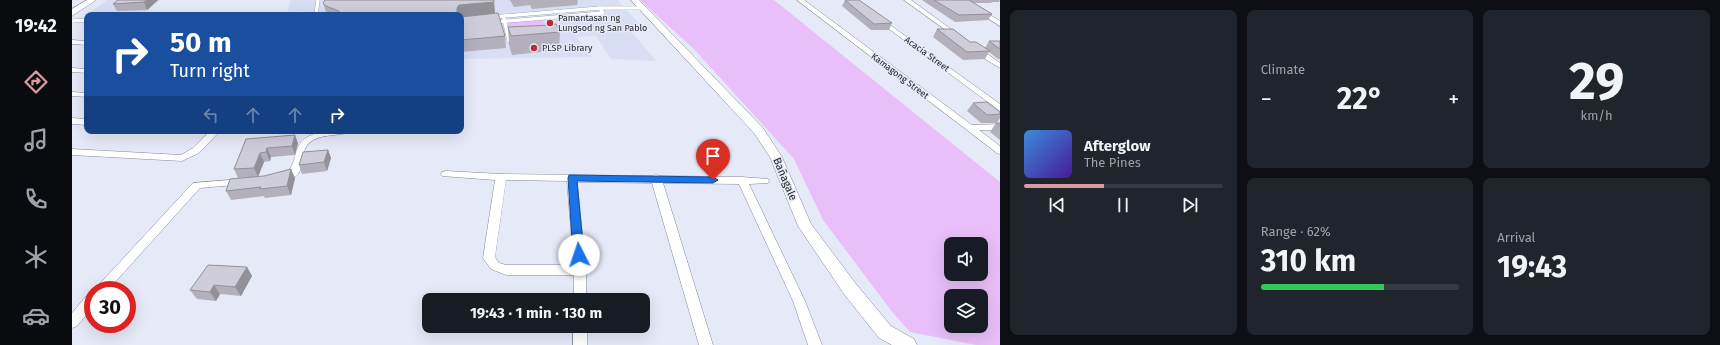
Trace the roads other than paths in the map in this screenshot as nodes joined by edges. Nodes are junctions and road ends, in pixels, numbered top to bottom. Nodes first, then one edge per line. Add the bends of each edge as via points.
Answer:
1 (92, 0) edge
2 (318, 0) edge
3 (800, 0) edge
4 (906, 0) edge
5 (962, 0) edge
6 (639, 4) edge
7 (600, 8) junction
8 (316, 12) edge
9 (72, 13) edge
10 (873, 14) edge
11 (503, 16) junction
12 (489, 17) edge
13 (547, 18) junction
14 (84, 20) edge
15 (72, 21) edge
16 (504, 21) junction
17 (490, 22) edge
18 (550, 24) edge
19 (1000, 24) edge
20 (72, 42) edge
21 (521, 42) edge
22 (84, 43) edge
23 (1000, 66) edge
24 (72, 70) edge
25 (84, 71) edge
26 (72, 94) edge
27 (84, 94) edge
28 (1000, 108) edge
29 (72, 121) edge
30 (84, 122) edge
31 (1000, 127) edge
32 (970, 128) junction
33 (211, 134) edge
34 (324, 134) edge
35 (1000, 151) edge
36 (72, 152) edge
37 (446, 174) dead end
38 (501, 177) junction
39 (572, 178) junction
40 (656, 178) junction
41 (273, 179) edge
42 (742, 180) junction
43 (251, 181) edge
44 (764, 181) dead end
45 (580, 270) junction
46 (108, 281) edge
47 (580, 293) edge
48 (84, 308) edge
49 (72, 322) edge
50 (580, 333) edge
51 (580, 345) edge
52 (706, 345) edge
53 (815, 345) edge
54 (908, 345) edge

1 - 9 street
2 - 8 lane
3 - 32 street, Kamagong Street
4 - 23 street
5 - 19 street
6 - 7 lane
6 - 54 street, Bañagale via 759,131 776,157 805,226 850,289 885,332
7 - 11 lane
7 - 13 lane via 603,14
10 - 28 street, Acacia Street
11 - 12 lane
11 - 16 lane
13 - 16 lane
13 - 18 lane
14 - 15 lane
16 - 17 lane
16 - 21 lane via 509,41
20 - 22 street
24 - 25 street
26 - 27 street
29 - 30 street
31 - 32 street
32 - 35 street, Kamagong Street
33 - 36 street via 192,155 182,158
34 - 41 street via 310,138 304,143 292,175
37 - 38 street
38 - 39 street
38 - 45 street via 489,258 495,266 506,270
39 - 40 street
39 - 45 street
40 - 42 street
40 - 52 street
42 - 44 street
42 - 53 street via 799,301
43 - 46 street via 197,185
45 - 47 street
48 - 49 street
50 - 51 street

